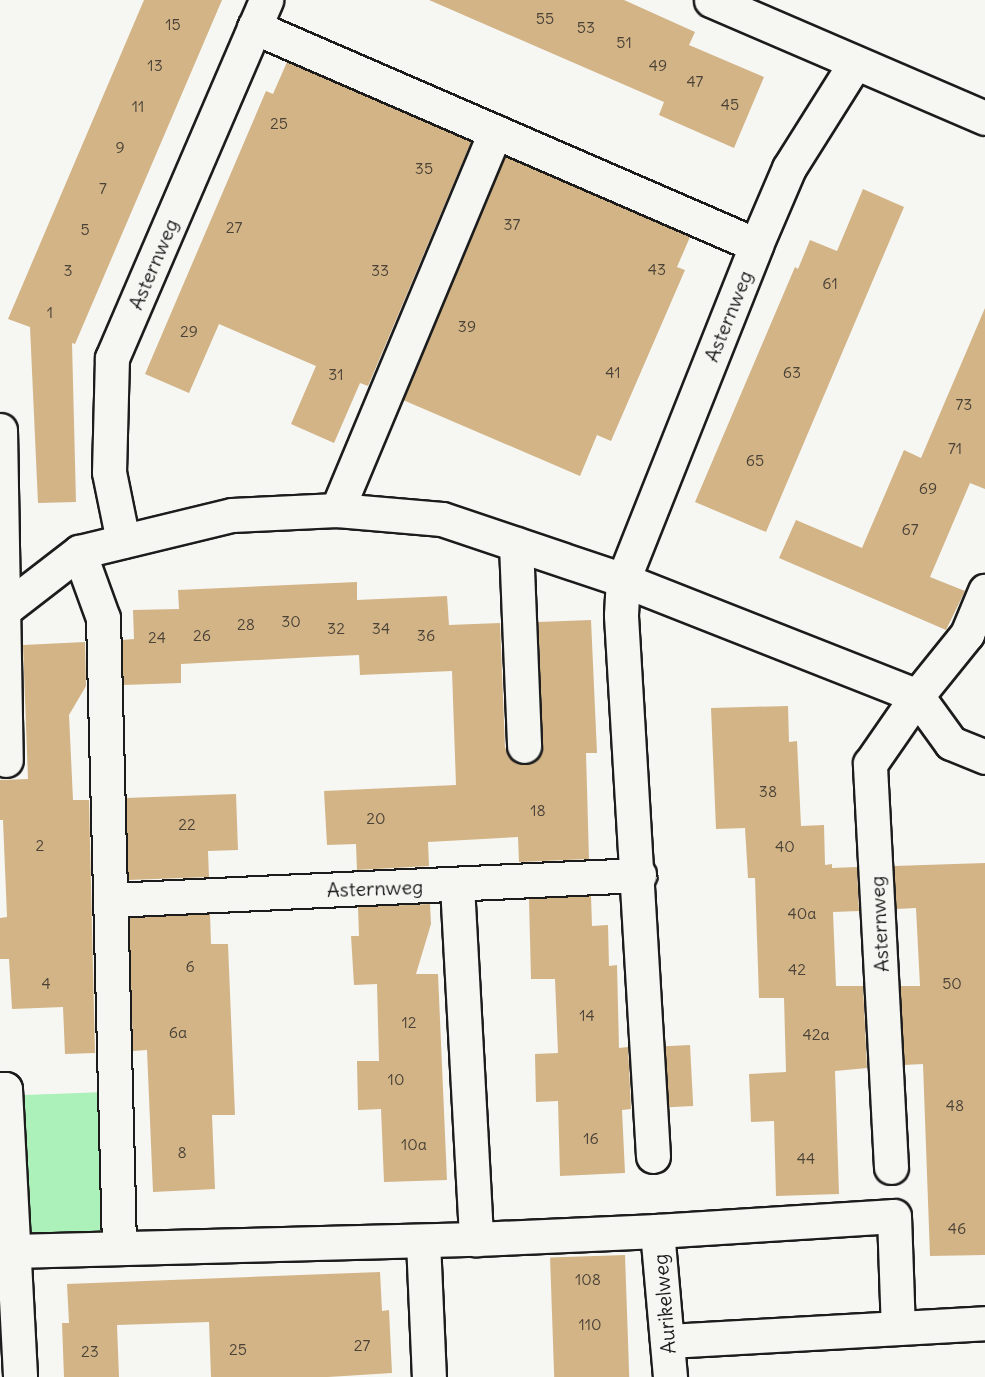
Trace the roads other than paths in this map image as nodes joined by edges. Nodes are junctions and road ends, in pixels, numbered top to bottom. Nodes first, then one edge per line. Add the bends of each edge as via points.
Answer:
1 (711, 0) edge
2 (260, 13) edge
3 (855, 63) junction
4 (985, 118) edge
5 (495, 132) junction
6 (756, 245) junction
7 (0, 430) edge
8 (337, 510) junction
9 (123, 541) junction
10 (516, 544) junction
11 (79, 552) junction
12 (623, 580) junction
13 (985, 591) edge
14 (1, 612) edge
15 (917, 696) junction
16 (524, 746) dead end
17 (985, 757) edge
18 (6, 760) dead end
19 (639, 875) junction
20 (457, 885) junction
21 (111, 900) junction
22 (0, 1089) edge
23 (653, 1156) dead end
24 (891, 1167) dead end
25 (657, 1231) junction
26 (477, 1239) junction
27 (423, 1240) junction
28 (119, 1247) junction
29 (13, 1251) junction
30 (985, 1323) edge
31 (898, 1328) junction
32 (668, 1341) junction
33 (20, 1377) edge
34 (429, 1377) edge
35 (670, 1377) edge

1 - 3 street
2 - 5 street
2 - 9 street, Asternweg via 112,358 109,472
3 - 4 street
3 - 6 street, Asternweg via 789,168
5 - 6 street
5 - 8 street
6 - 12 street, Asternweg
7 - 14 street
8 - 9 street via 232,515
8 - 10 street via 442,519
9 - 11 street
10 - 12 street
10 - 16 street
11 - 14 street
11 - 21 street via 103,618
12 - 15 street
12 - 19 street, Asternweg via 621,615
13 - 15 street, Asternweg via 967,634
14 - 18 street
15 - 17 street via 951,743
15 - 24 street, Asternweg via 870,764
19 - 20 street, Asternweg
19 - 23 street, Asternweg
20 - 21 street, Asternweg
20 - 26 street
21 - 28 street
22 - 29 street via 5,1089
25 - 26 street
25 - 31 street via 894,1216
25 - 32 street, Aurikelweg
26 - 27 street
27 - 28 street
27 - 34 street
28 - 29 street
29 - 33 street
30 - 31 street
31 - 32 street
32 - 35 street, Aurikelweg

